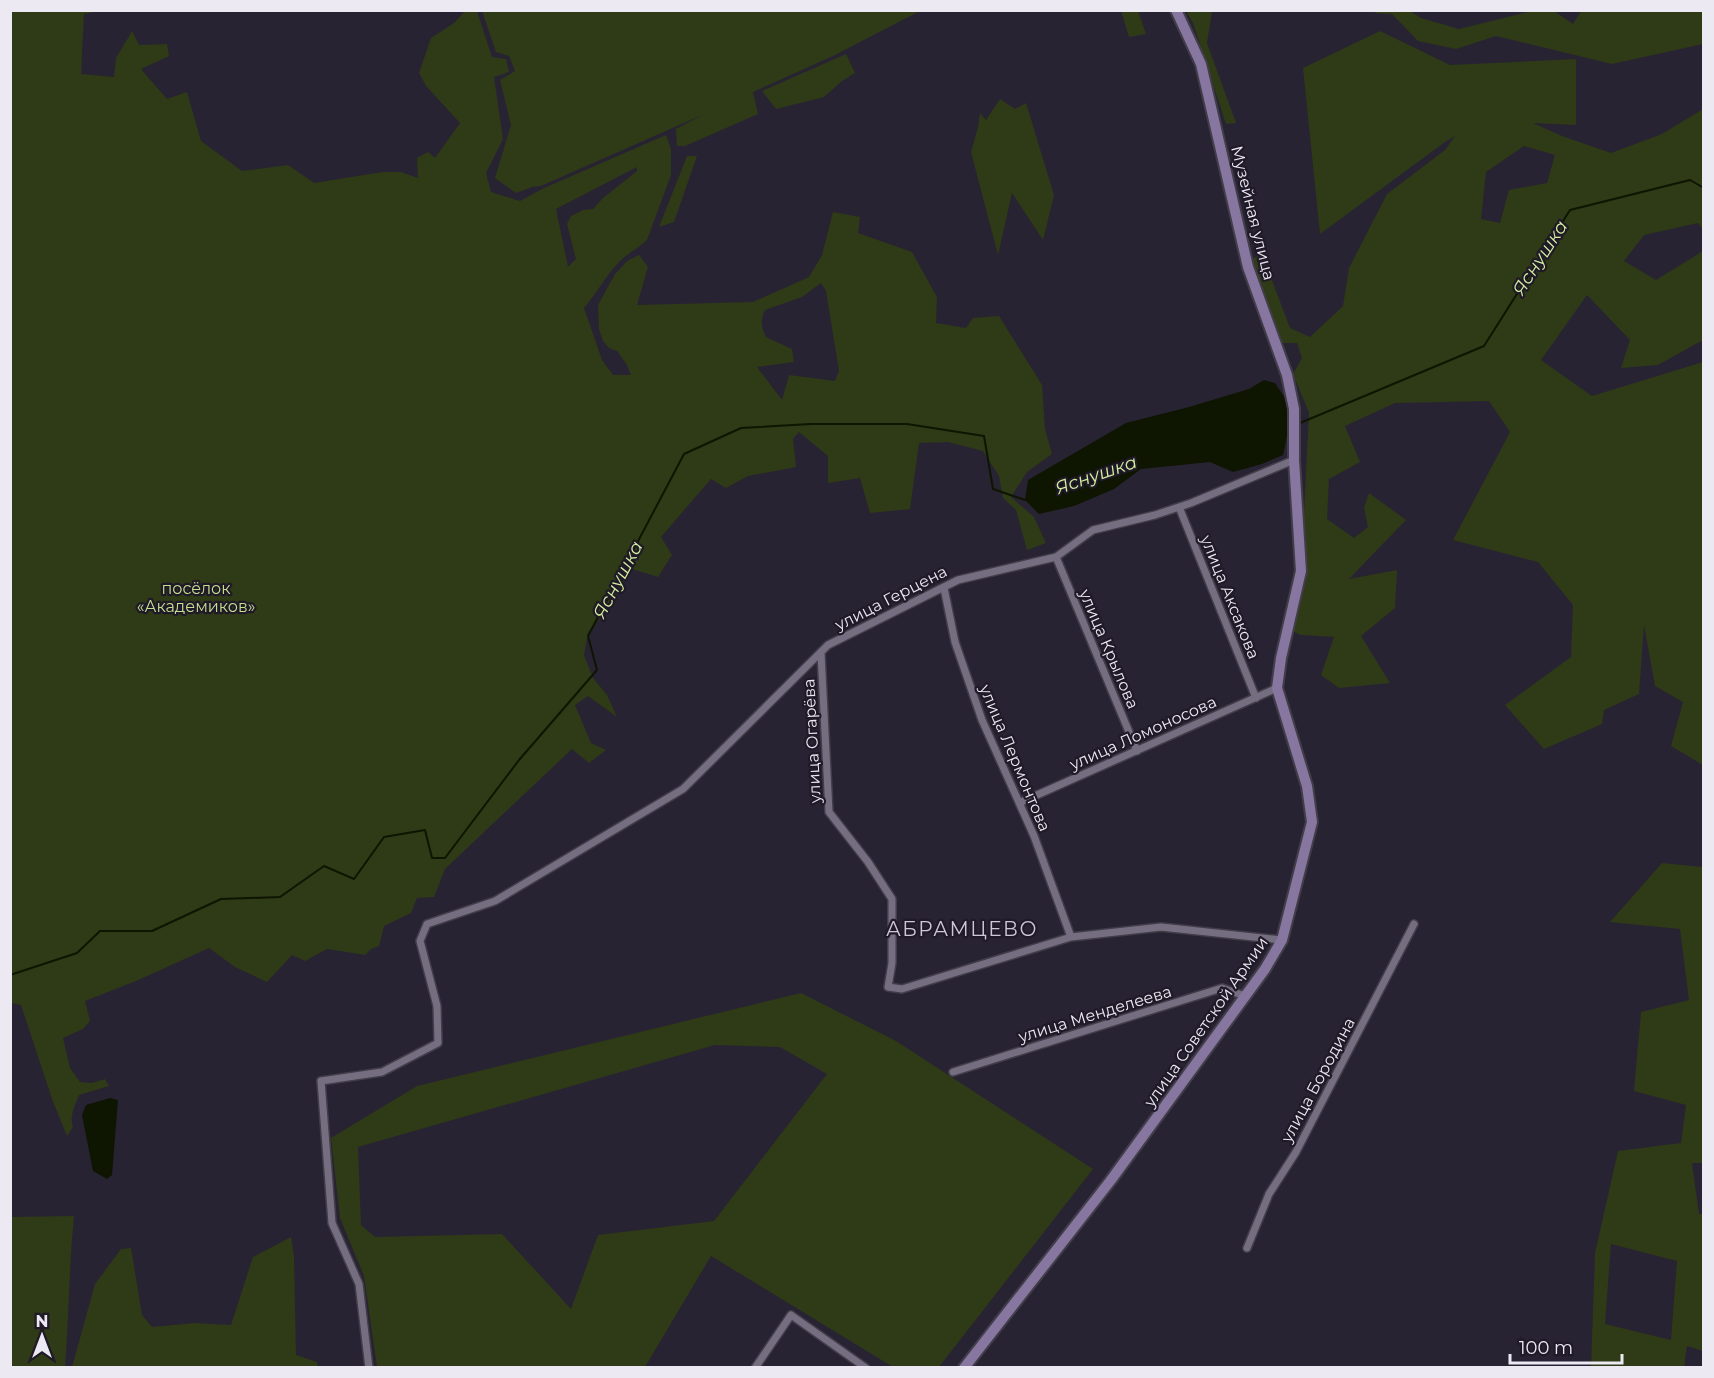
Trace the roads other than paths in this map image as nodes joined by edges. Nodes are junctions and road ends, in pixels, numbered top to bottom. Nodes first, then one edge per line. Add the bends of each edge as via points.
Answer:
1 (1176, 10) edge
2 (1294, 460) junction
3 (1179, 507) junction
4 (1056, 557) junction
5 (944, 588) junction
6 (821, 653) junction
7 (1277, 688) junction
8 (1256, 698) junction
9 (1137, 751) junction
10 (1019, 803) junction
11 (1414, 924) dead end
12 (1071, 937) junction
13 (1282, 940) junction
14 (1245, 996) junction
15 (953, 1072) dead end
16 (1247, 1248) dead end
17 (369, 1368) edge
18 (755, 1368) edge
19 (866, 1368) edge
20 (964, 1368) edge

1 - 2 street, Музейная улица via 1201,64 1248,267 1287,375 1294,409
2 - 3 street, улица Герцена
2 - 7 street, улица Советской Армии via 1301,571
3 - 4 street, улица Герцена via 1093,530
3 - 8 street, улица Аксакова
4 - 5 street, улица Герцена via 958,580
4 - 9 street, улица Крылова
5 - 6 street, улица Герцена via 828,645
5 - 10 street, улица Лермонтова via 955,642 982,720
6 - 12 street, улица Огарёва via 829,812 892,899 888,987 902,989
6 - 17 street, улица Герцена via 683,789 495,901 427,924 420,941 437,1006 438,1043 382,1072 321,1081 332,1222 359,1284
7 - 8 street, улица Ломоносова
7 - 13 street, улица Советской Армии via 1306,786 1312,822
8 - 9 street, улица Ломоносова
9 - 10 street, улица Ломоносова
10 - 12 street, улица Лермонтова
11 - 16 street, улица Бородина via 1296,1152 1269,1194
12 - 13 street via 1161,927
13 - 14 street, улица Советской Армии
14 - 15 street, улица Менделеева via 1222,988
14 - 20 street, улица Советской Армии via 1111,1180
18 - 19 street via 791,1315

